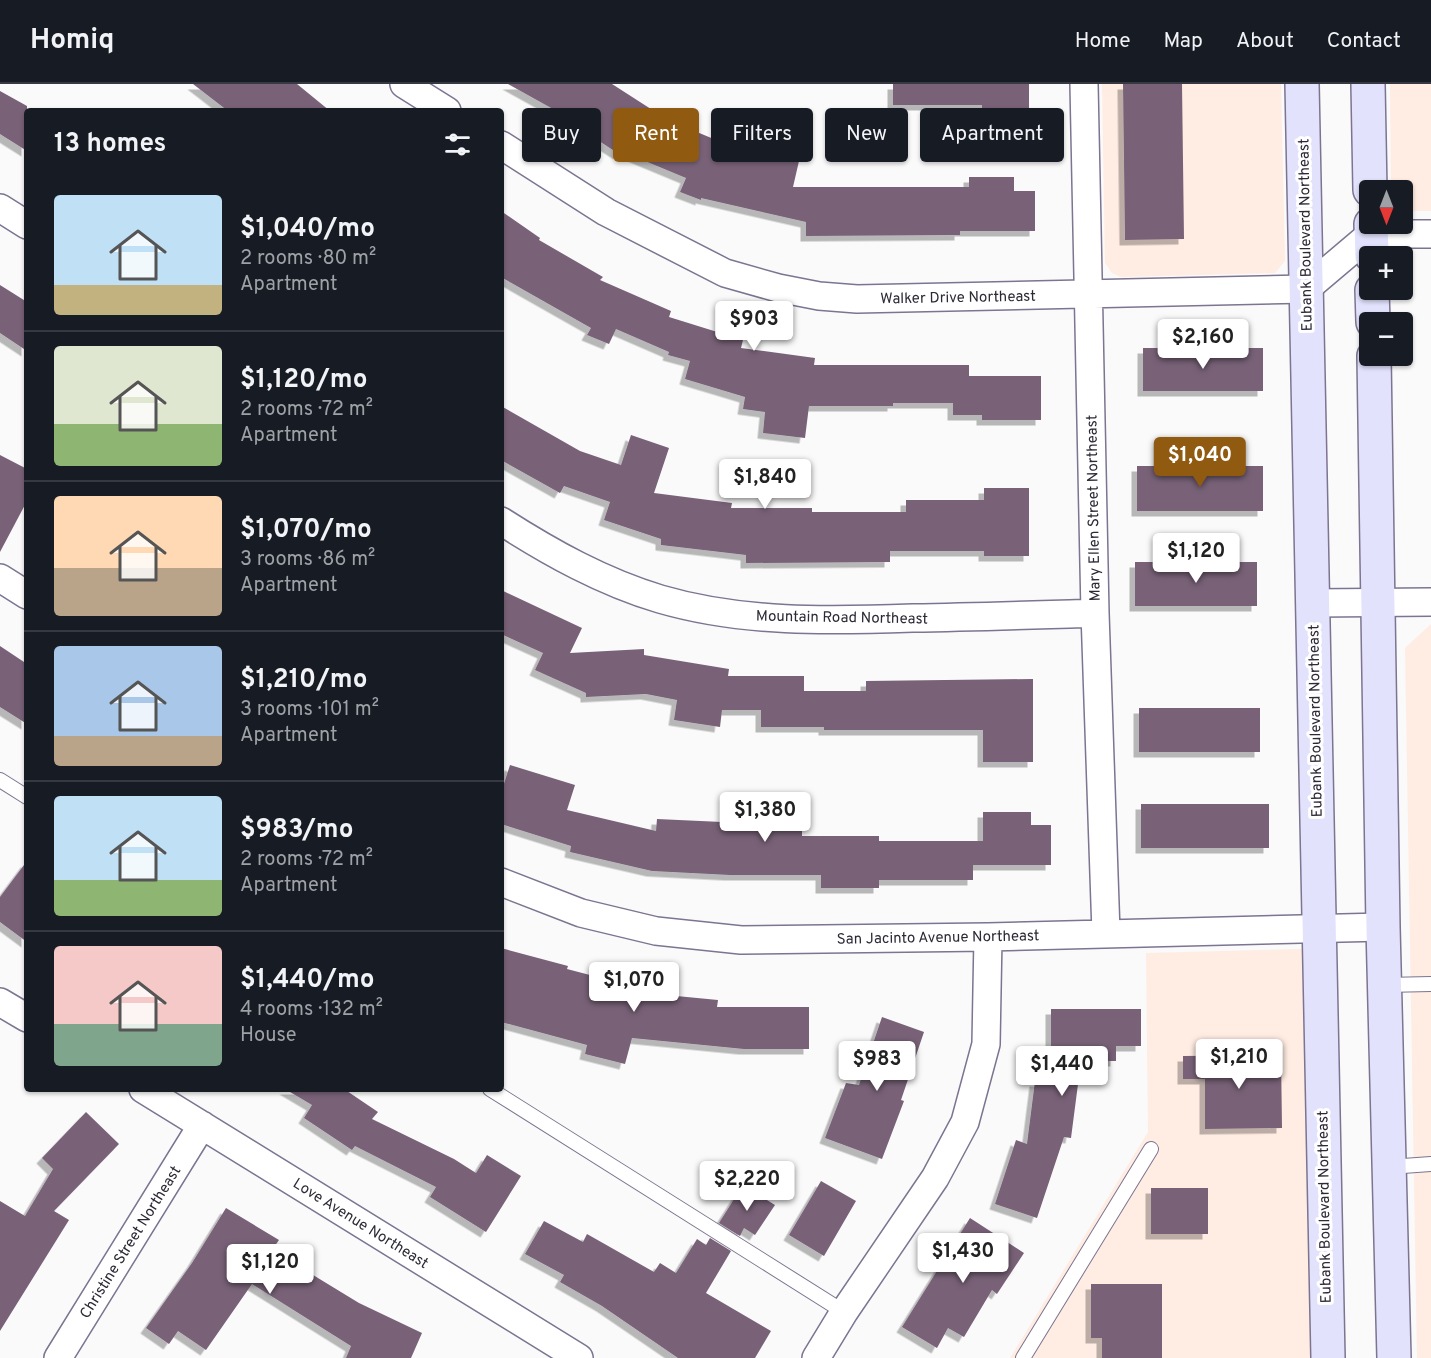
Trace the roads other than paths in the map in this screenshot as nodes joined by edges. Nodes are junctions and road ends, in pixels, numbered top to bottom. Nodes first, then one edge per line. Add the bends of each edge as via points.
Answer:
1 (404, 84) edge
2 (1084, 84) edge
3 (1302, 84) edge
4 (1368, 84) edge
5 (442, 108) edge
6 (504, 147) edge
7 (1370, 180) edge
8 (0, 208) edge
9 (24, 223) edge
10 (1431, 234) edge
11 (1371, 238) edge
12 (1306, 289) junction
13 (1089, 295) junction
14 (1374, 366) edge
15 (504, 523) edge
16 (0, 578) edge
17 (24, 593) edge
18 (1378, 602) junction
19 (1431, 602) edge
20 (1313, 603) junction
21 (1095, 613) junction
22 (0, 780) edge
23 (24, 795) edge
24 (504, 883) edge
25 (1383, 927) junction
26 (1318, 929) junction
27 (1106, 933) junction
28 (987, 937) junction
29 (1431, 984) edge
30 (1385, 985) junction
31 (0, 1002) edge
32 (24, 1016) edge
33 (147, 1092) edge
34 (495, 1092) edge
35 (202, 1125) junction
36 (1151, 1149) dead end
37 (1431, 1164) edge
38 (1389, 1167) junction
39 (844, 1312) junction
40 (58, 1358) edge
41 (579, 1358) edge
42 (816, 1358) edge
43 (1023, 1358) edge
44 (1328, 1358) edge
45 (1394, 1358) edge

1 - 5 street
2 - 13 street, Mary Ellen Street Northeast
3 - 12 main road, Eubank Boulevard Northeast
4 - 7 main road
6 - 13 street, Walker Drive Northeast via 606,212 705,263 778,288 857,299
8 - 9 street
10 - 11 street
11 - 12 street
12 - 13 street, Walker Drive Northeast
12 - 20 main road, Eubank Boulevard Northeast
13 - 21 street, Mary Ellen Street Northeast
14 - 18 main road
15 - 21 street, Mountain Road Northeast via 594,574 660,598 713,611 770,618 858,620
16 - 17 street
18 - 19 street
18 - 20 street
18 - 25 main road
20 - 26 main road, Eubank Boulevard Northeast
21 - 27 street, Mary Ellen Street Northeast
22 - 23 lane
24 - 28 street, San Jacinto Avenue Northeast via 581,913 656,932 741,940
25 - 26 street, San Jacinto Avenue Northeast
25 - 30 main road
26 - 27 street, San Jacinto Avenue Northeast
26 - 44 main road, Eubank Boulevard Northeast
27 - 28 street, San Jacinto Avenue Northeast
28 - 39 street via 986,1044 965,1122 935,1178
29 - 30 lane
30 - 38 main road
31 - 32 street
33 - 35 street, Love Avenue Northeast
34 - 39 lane
35 - 40 street, Christine Street Northeast
35 - 41 street, Love Avenue Northeast
36 - 43 lane
37 - 38 lane
38 - 45 main road
39 - 42 street

